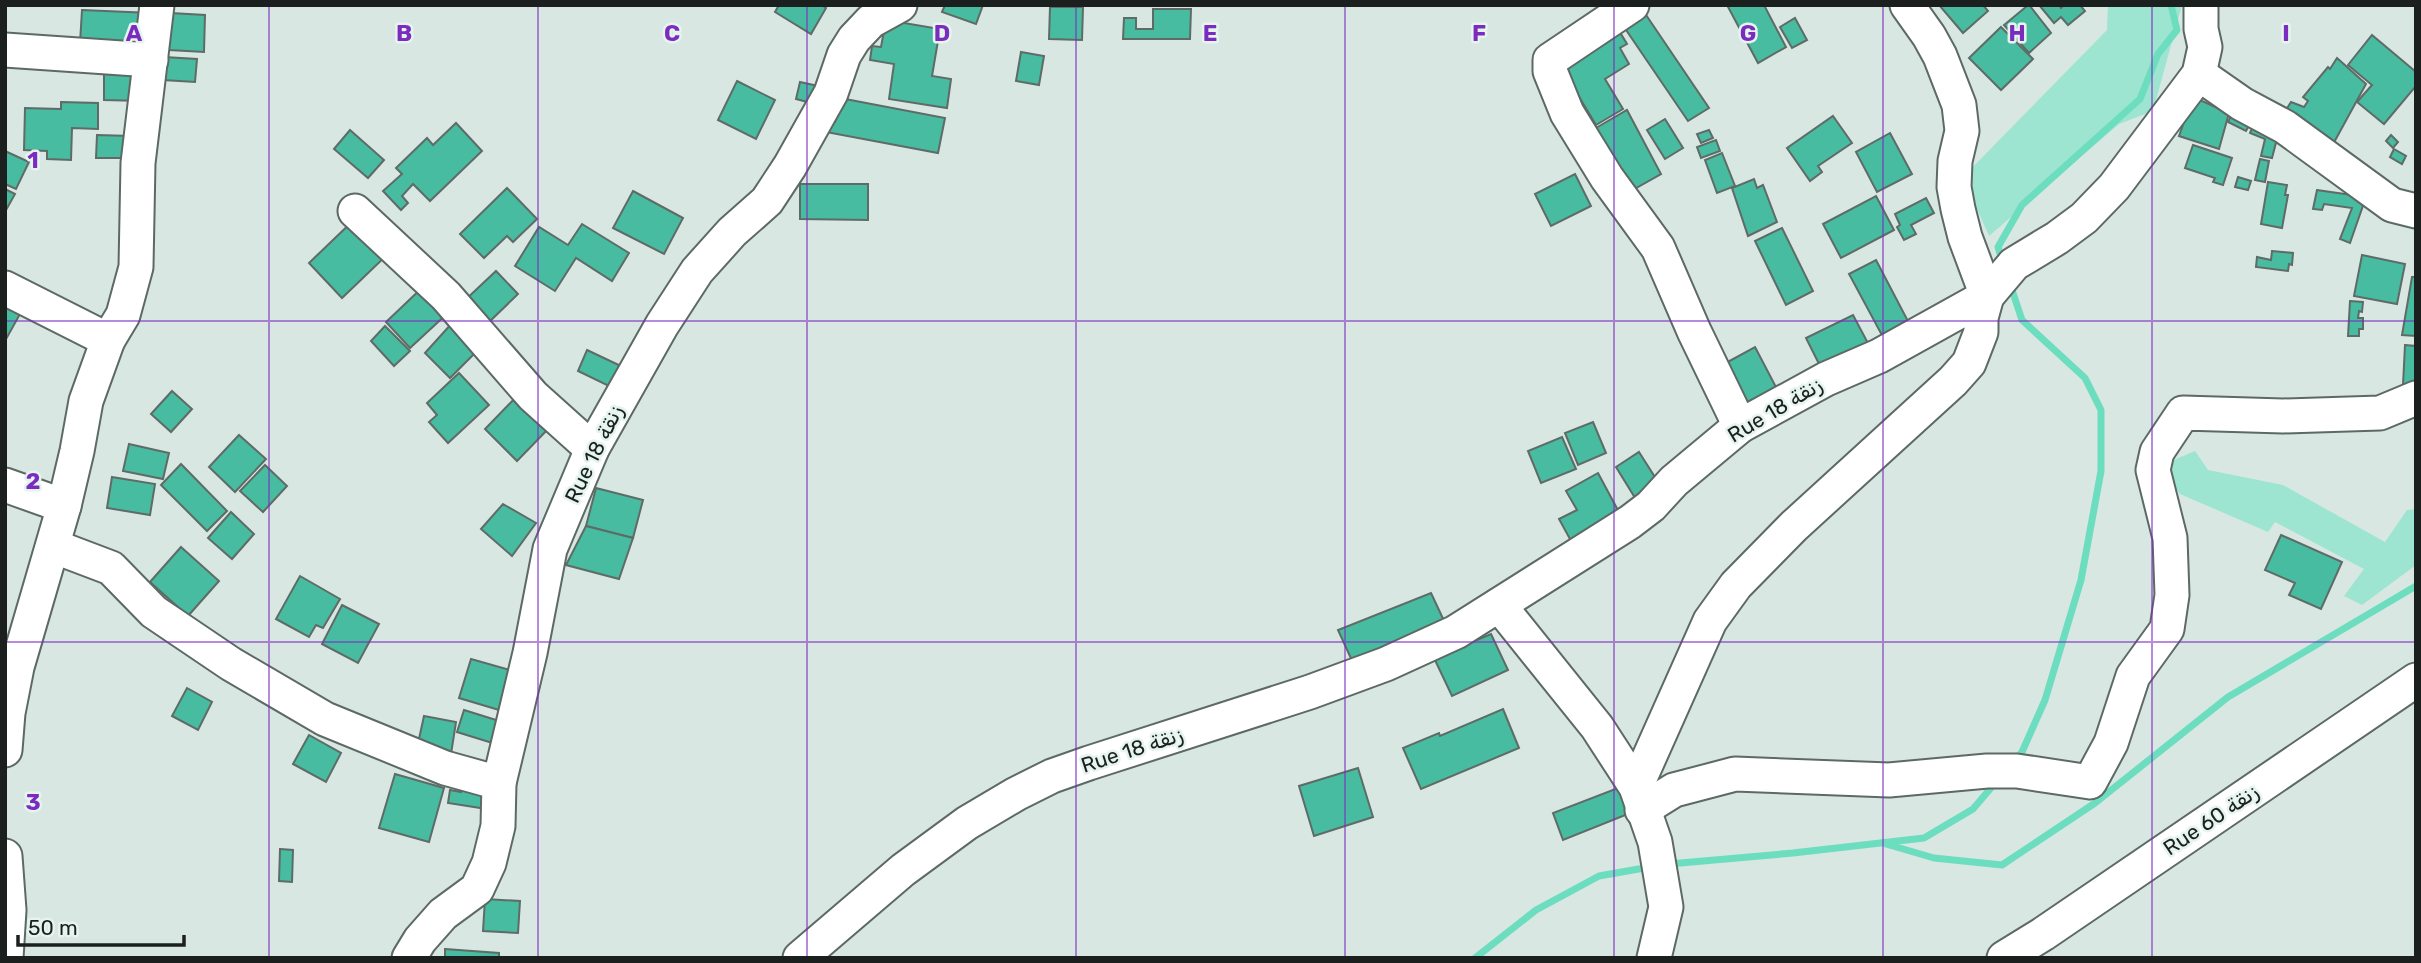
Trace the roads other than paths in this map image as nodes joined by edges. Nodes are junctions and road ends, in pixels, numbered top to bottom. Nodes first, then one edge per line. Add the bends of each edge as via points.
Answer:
1 (157, 5) edge
2 (1632, 5) edge
3 (1907, 5) edge
4 (2201, 5) edge
5 (876, 10) edge
6 (5, 50) edge
7 (150, 60) junction
8 (2199, 74) junction
9 (355, 211) dead end
10 (2416, 211) edge
11 (1999, 282) junction
12 (5, 288) edge
13 (108, 340) junction
14 (2416, 398) edge
15 (1740, 426) junction
16 (592, 449) junction
17 (5, 485) edge
18 (64, 506) junction
19 (53, 546) junction
20 (1499, 605) junction
21 (2416, 680) edge
22 (5, 750) edge
23 (499, 783) junction
24 (1639, 799) junction
25 (5, 856) edge
26 (6, 949) edge
27 (409, 958) edge
28 (800, 958) edge
29 (1654, 958) edge
30 (2004, 958) edge

1 - 7 street
2 - 15 street via 1550,60 1550,71 1567,113 1658,248
3 - 11 street via 1940,56 1959,105 1962,131 1954,187 1965,237
4 - 8 street via 2205,47
5 - 16 street, Rue 18 زنقة via 844,55 831,93 790,166 767,201 697,271
6 - 7 street
7 - 13 street via 138,163 136,267 123,315
8 - 10 street via 2285,127 2392,205
8 - 11 street, Rue 18 زنقة via 2114,187 2084,218
9 - 16 street via 446,296 533,396
11 - 15 street, Rue 18 زنقة via 1879,356
11 - 24 street via 1981,318 1981,332 1969,363 1794,526 1723,603 1706,631
12 - 13 street
13 - 18 street via 86,401
14 - 24 street via 2381,413 2183,413 2157,452 2153,470 2169,538 2172,595 2167,629 2133,676 2111,743 2090,782 2017,771 1889,780 1735,774
15 - 20 street, Rue 18 زنقة via 1651,506
16 - 23 street, Rue 18 زنقة via 550,549
17 - 18 street
18 - 19 street
19 - 22 street via 16,667
19 - 23 street via 111,568 154,612 325,719 445,768
20 - 24 street via 1597,727
20 - 28 street, Rue 18 زنقة via 1456,632 1386,664 1052,776 1016,794 903,870
21 - 30 street, Rue 60 زنقة
23 - 27 street, Rue 18 زنقة via 498,826 477,889 443,914
24 - 29 street via 1655,842 1666,907
25 - 26 street

